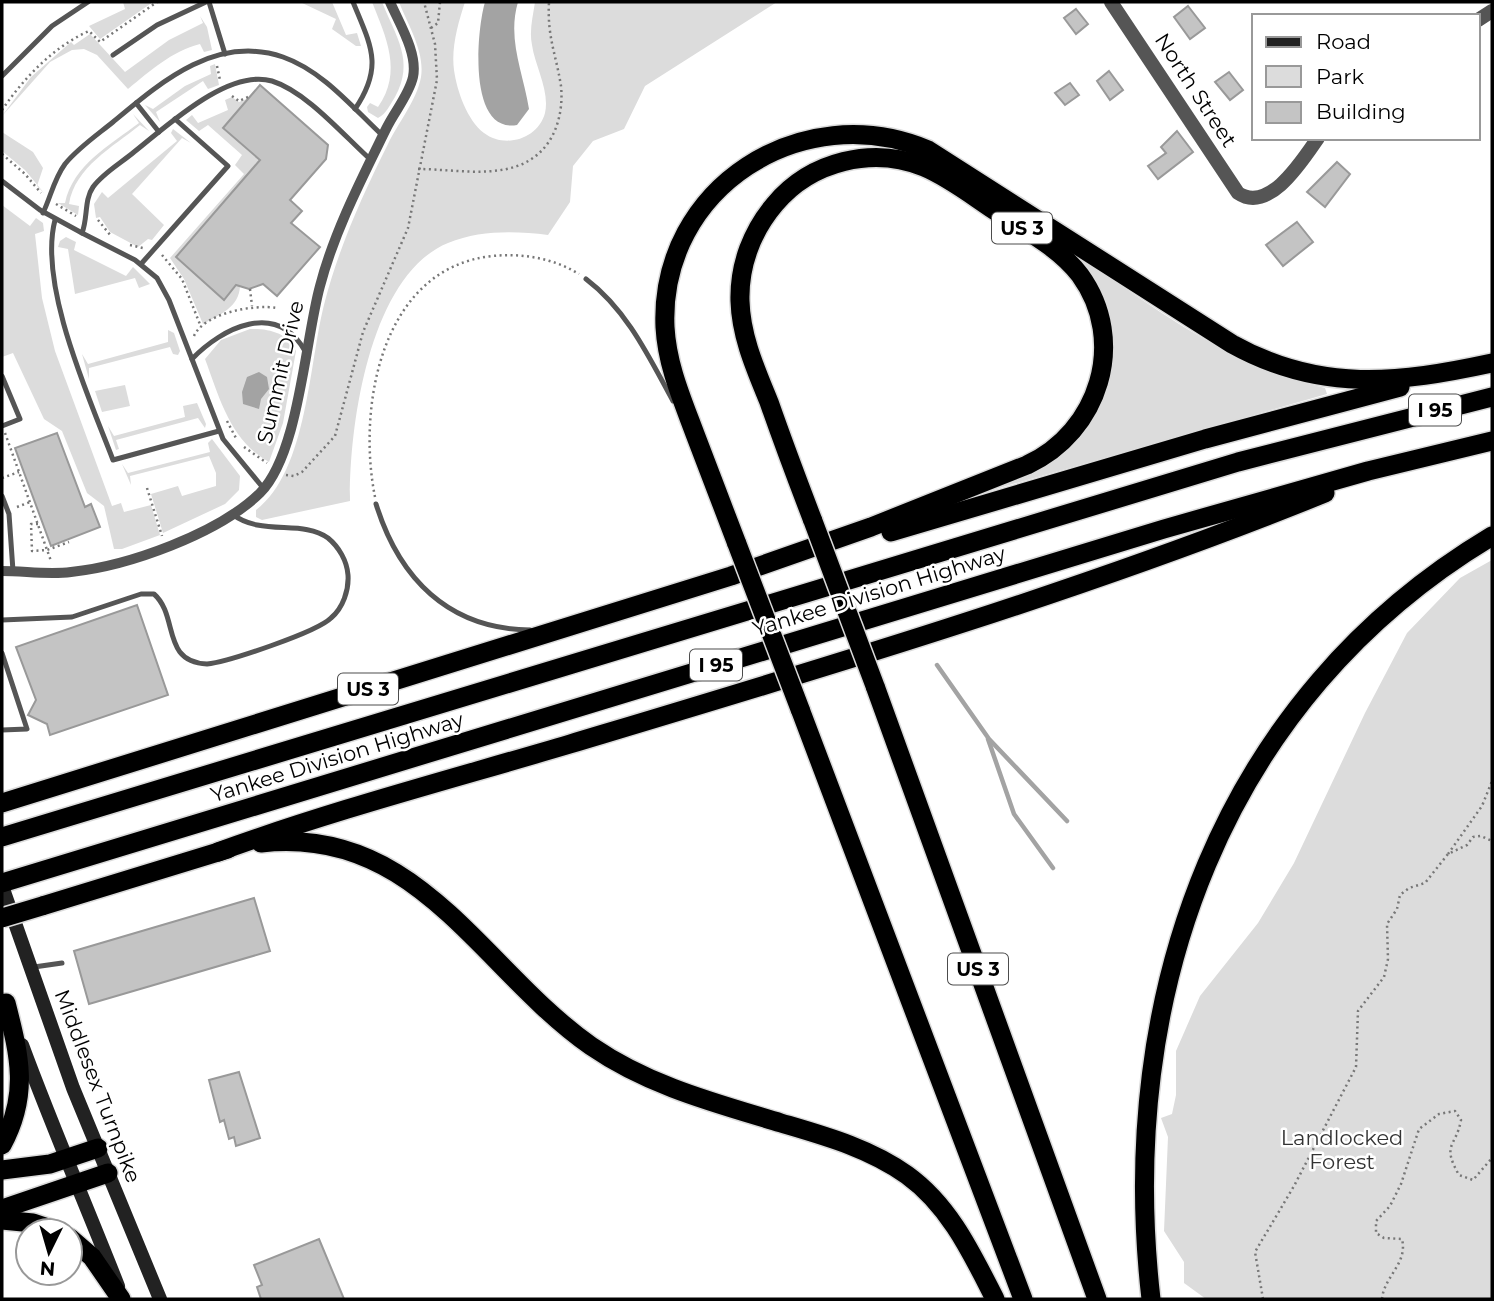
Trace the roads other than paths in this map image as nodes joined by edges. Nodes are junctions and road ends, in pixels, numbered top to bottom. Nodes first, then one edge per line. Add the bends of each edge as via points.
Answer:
1 (88, 2) edge
2 (207, 2) edge
3 (353, 2) edge
4 (390, 2) edge
5 (1111, 2) edge
6 (225, 54) junction
7 (113, 55) dead end
8 (2, 76) edge
9 (136, 103) junction
10 (355, 109) junction
11 (175, 119) junction
12 (159, 132) junction
13 (383, 136) junction
14 (1316, 140) edge
15 (372, 161) junction
16 (2, 181) edge
17 (43, 213) junction
18 (55, 220) junction
19 (82, 233) junction
20 (141, 264) junction
21 (586, 279) road end
22 (305, 351) junction
23 (191, 359) junction
24 (1492, 363) edge
25 (1436, 375) junction
26 (2, 376) edge
27 (1492, 397) edge
28 (2, 426) edge
29 (219, 431) junction
30 (1492, 441) edge
31 (704, 457) junction
32 (1404, 462) junction
33 (264, 489) junction
34 (2, 496) edge
35 (376, 504) road end
36 (232, 513) junction
37 (2, 529) edge
38 (10, 529) junction
39 (1492, 536) edge
40 (7, 571) edge
41 (731, 576) junction
42 (2, 620) edge
43 (571, 626) junction
44 (2, 653) edge
45 (2, 730) edge
46 (4, 803) edge
47 (9, 835) edge
48 (218, 852) junction
49 (2, 884) edge
50 (2, 918) edge
51 (62, 963) dead end
52 (30, 967) junction
53 (4, 997) edge
54 (2, 1145) edge
55 (98, 1148) junction
56 (68, 1160) junction
57 (2, 1170) edge
58 (108, 1173) junction
59 (78, 1183) junction
60 (2, 1209) edge
61 (84, 1249) edge
62 (122, 1299) edge
63 (160, 1299) edge
64 (995, 1299) edge
65 (1023, 1299) edge
66 (1097, 1299) edge
67 (1151, 1299) edge

1 - 8 lane via 43,33
2 - 6 lane
2 - 7 lane via 166,20
3 - 10 lane via 374,64
4 - 13 street, Summit Drive via 409,49 413,73
5 - 14 street, North Street via 1238,193 1258,199 1275,188
6 - 9 lane via 183,68
6 - 10 lane via 261,52 287,58 320,78
9 - 12 lane
9 - 17 lane via 66,163
10 - 13 lane
11 - 12 lane
11 - 15 lane via 235,85 266,80 296,92
11 - 20 lane via 228,166
12 - 19 lane via 93,187
13 - 15 street, Summit Drive
15 - 22 street, Summit Drive via 325,267
16 - 17 lane
17 - 18 lane
18 - 19 lane
18 - 29 lane via 51,243 63,317 113,460
19 - 20 lane
20 - 23 lane via 164,289
21 - 31 lane via 630,326
22 - 23 lane via 284,329 247,324 215,337
22 - 33 street, Summit Drive via 287,439
23 - 29 lane
24 - 25 highway
25 - 31 highway via 1339,380 1268,362 1211,331 929,150 881,135 818,136 771,152 729,180 695,219 674,264 665,314 668,351
25 - 41 highway via 770,569
26 - 28 lane via 20,419
27 - 47 highway, Yankee Division Highway / I 95 via 1097,503
29 - 33 lane
30 - 32 highway, Yankee Division Highway / I 95
31 - 65 highway, bridge
32 - 48 highway via 1253,522 960,622
32 - 49 highway, Yankee Division Highway / I 95 via 1111,544
33 - 36 street, Summit Drive
34 - 38 lane
35 - 43 lane via 407,573 450,608 500,627
36 - 40 street, Summit Drive via 120,563 69,573
36 - 42 lane via 253,526 313,532 334,544 344,558 348,581 334,616 312,629 207,664 192,663 179,652 154,594 141,594 72,617
37 - 38 lane
38 - 40 lane
39 - 67 highway via 1395,605 1325,674 1262,757 1213,846 1175,951 1153,1061 1144,1187
41 - 43 highway, US 3
41 - 66 highway, US 3, bridge via 871,527 1039,460 1075,429 1096,395 1104,357 1094,300 1074,268 1049,246 944,178 901,160 867,158 843,161 800,181 780,197 754,236 743,267 740,301 745,335 813,521 875,686
43 - 46 highway, US 3
44 - 45 lane via 27,729
48 - 50 highway, bridge
48 - 64 highway via 270,842 308,842 356,853 391,869 436,901 567,1028 619,1063 692,1096 846,1143 905,1173 945,1212
49 - 52 main road, Middlesex Turnpike
51 - 52 lane
52 - 55 main road, Middlesex Turnpike
53 - 54 highway via 18,1060 20,1099
53 - 56 main road via 54,1134
55 - 56 highway
55 - 58 main road, Middlesex Turnpike
56 - 57 highway
56 - 59 main road
58 - 59 highway
58 - 63 main road, Middlesex Turnpike
59 - 60 highway
59 - 62 main road
61 - 62 highway

